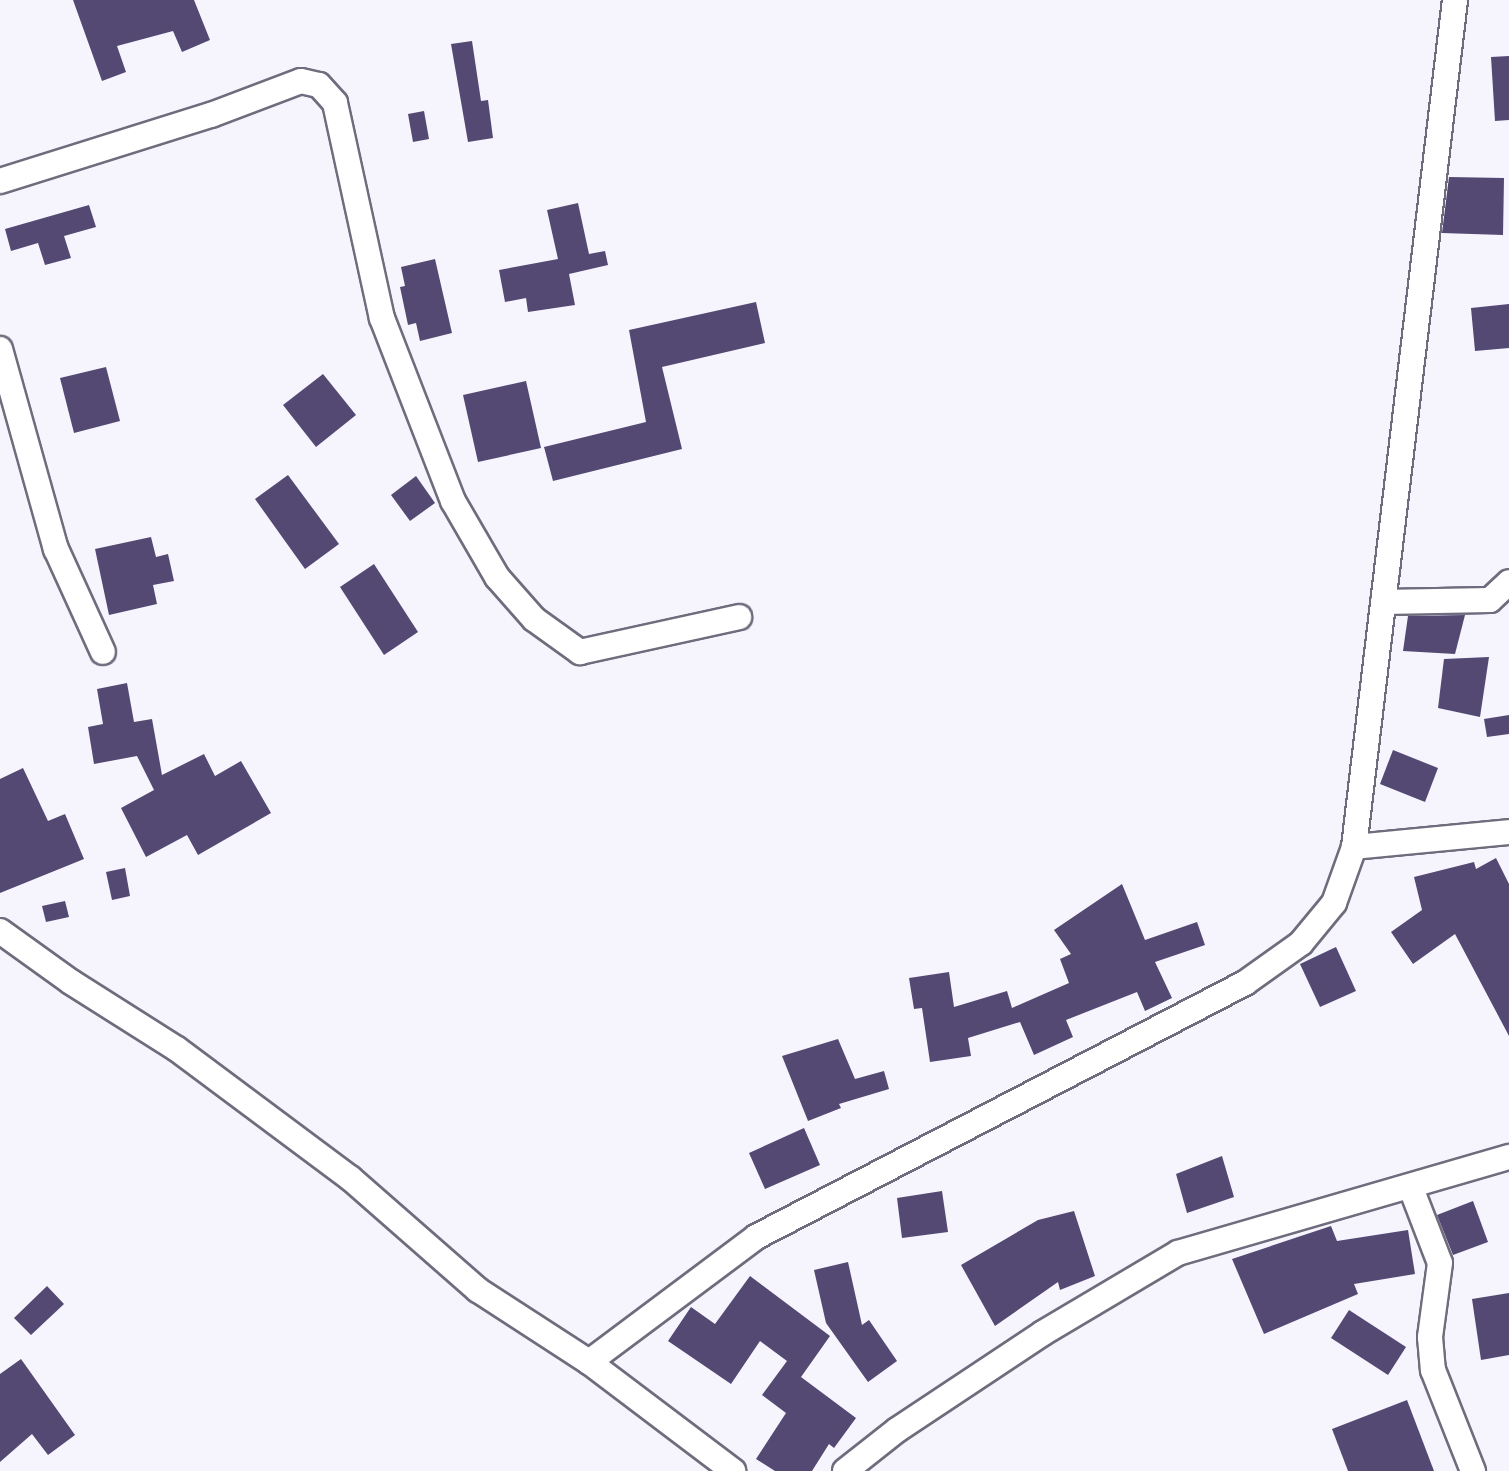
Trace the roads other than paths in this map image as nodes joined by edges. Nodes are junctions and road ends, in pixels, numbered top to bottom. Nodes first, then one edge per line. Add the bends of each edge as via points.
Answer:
1 (1455, 0) edge
2 (0, 181) edge
3 (0, 349) edge
4 (1509, 582) edge
5 (1383, 602) junction
6 (738, 617) dead end
7 (103, 652) dead end
8 (1509, 832) edge
9 (1354, 847) junction
10 (0, 931) edge
11 (1509, 1157) edge
12 (1411, 1188) junction
13 (589, 1362) junction
14 (733, 1471) edge
15 (845, 1471) edge
16 (1473, 1471) edge

1 - 5 street
2 - 6 street via 211,115 301,81 319,85 335,103 382,318 453,501 497,577 534,619 580,652
3 - 7 street via 56,549
4 - 5 street via 1490,600
5 - 9 street
8 - 9 street
9 - 13 street via 1334,903 1318,923 1301,943 1245,983 756,1237
10 - 13 street via 177,1049 350,1178 478,1290
11 - 12 street
12 - 15 street via 1354,1198 1178,1254 1044,1333 897,1430
12 - 16 street via 1440,1263 1430,1337 1433,1370
13 - 14 street

